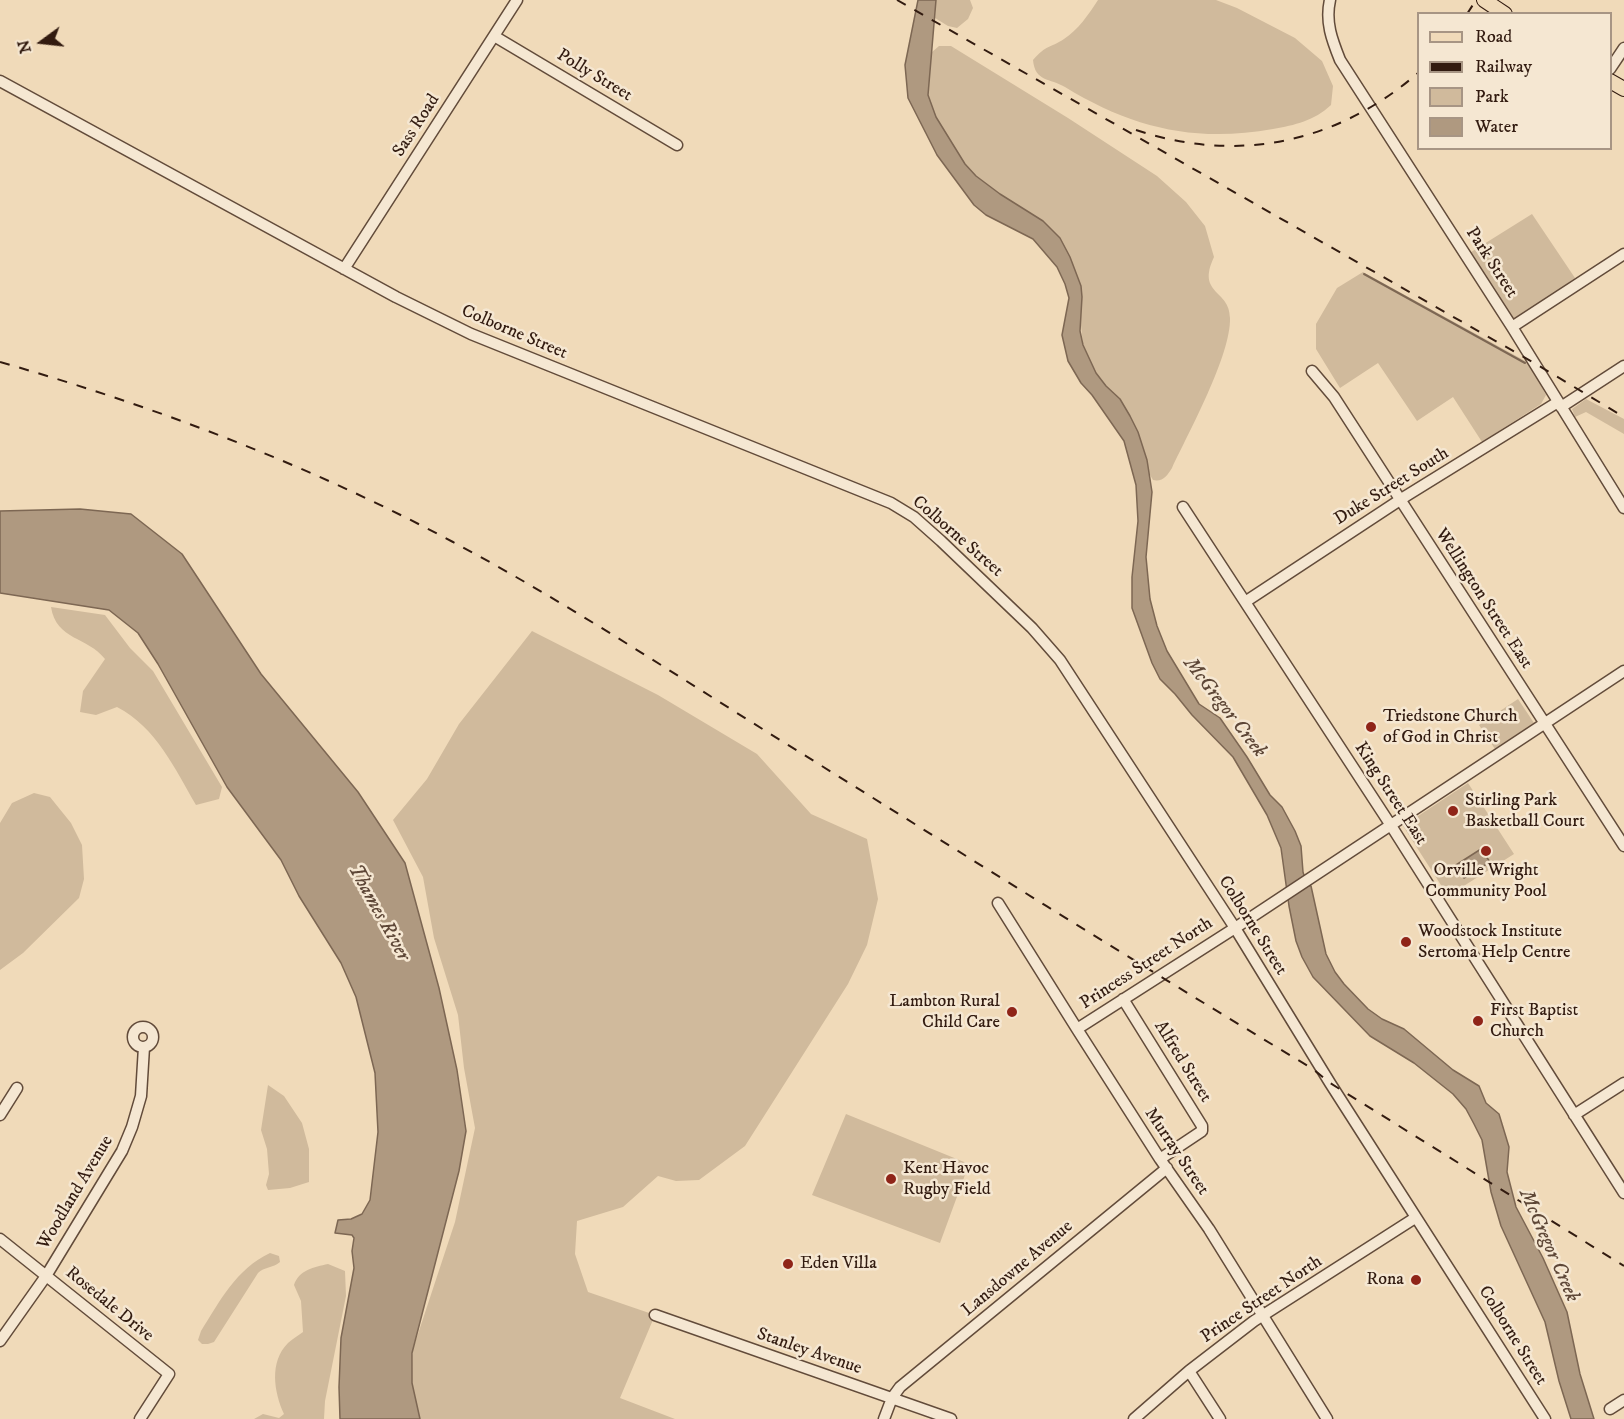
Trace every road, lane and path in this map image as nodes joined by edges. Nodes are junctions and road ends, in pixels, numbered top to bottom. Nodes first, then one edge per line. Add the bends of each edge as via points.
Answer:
1 (517, 0) edge
2 (1330, 0) edge
3 (1484, 0) edge
4 (1502, 12) edge
5 (494, 36) junction
6 (1624, 48) edge
7 (1612, 67) edge
8 (0, 81) edge
9 (677, 145) dead end
10 (1624, 254) edge
11 (344, 269) junction
12 (1512, 327) junction
13 (1624, 366) edge
14 (1312, 371) dead end
15 (1560, 405) junction
16 (1401, 500) junction
17 (1183, 507) dead end
18 (1624, 508) edge
19 (1245, 602) junction
20 (1624, 671) edge
21 (1544, 724) junction
22 (1390, 824) junction
23 (1624, 846) edge
24 (998, 903) dead end
25 (1235, 928) junction
26 (1123, 999) junction
27 (1077, 1029) junction
28 (144, 1047) dead end
29 (1624, 1083) edge
30 (17, 1088) dead end
31 (0, 1115) edge
32 (1574, 1115) junction
33 (1163, 1163) junction
34 (1624, 1194) edge
35 (1415, 1218) junction
36 (0, 1239) edge
37 (46, 1276) junction
38 (655, 1315) dead end
39 (1263, 1316) junction
40 (0, 1341) edge
41 (1189, 1371) junction
42 (892, 1398) junction
43 (1624, 1400) edge
44 (1610, 1409) dead end
45 (140, 1419) edge
46 (884, 1419) edge
47 (951, 1419) edge
48 (1134, 1419) edge
49 (1220, 1419) edge
50 (1328, 1419) edge
51 (1545, 1419) edge

1 - 5 street, Sass Road
2 - 12 street, Park Street via 1330,36 1340,60
3 - 4 main road
5 - 9 street, Polly Street
5 - 11 street, Sass Road
6 - 7 street
8 - 11 street, Colborne Street
10 - 12 street
11 - 25 street, Colborne Street via 471,334 891,503 914,517 1032,628 1060,660
12 - 15 street, Park Street
13 - 15 street, Duke Street South
14 - 16 street, Wellington Street East via 1334,397
15 - 16 street, Duke Street South
15 - 18 street, Park Street
16 - 19 street, Duke Street South
16 - 21 street, Wellington Street East
17 - 19 street, King Street East
19 - 22 street, King Street East
20 - 21 street, Princess Street North
21 - 22 street, Princess Street North
21 - 23 street, Wellington Street East
22 - 25 street, Princess Street North
22 - 32 street, King Street East
24 - 27 street, Murray Street
25 - 26 street, Princess Street North
25 - 35 street, Colborne Street
26 - 27 street, Princess Street North
26 - 33 street, Alfred Street via 1202,1126 1202,1131
27 - 33 street, Murray Street
28 - 37 street, Woodland Avenue via 143,1085 129,1137
29 - 32 street
30 - 31 street
32 - 34 street, King Street East
33 - 39 street, Murray Street
33 - 42 street, Lansdowne Avenue via 900,1387
35 - 39 street, Prince Street North
35 - 51 street, Colborne Street
36 - 37 street, Rosedale Drive
37 - 40 street, Woodland Avenue
37 - 45 street, Rosedale Drive via 169,1374
38 - 42 street, Stanley Avenue
39 - 41 street, Prince Street North
39 - 50 street, Murray Street
41 - 48 street, Prince Street North
41 - 49 street
42 - 46 street
42 - 47 street, Stanley Avenue
43 - 44 street

